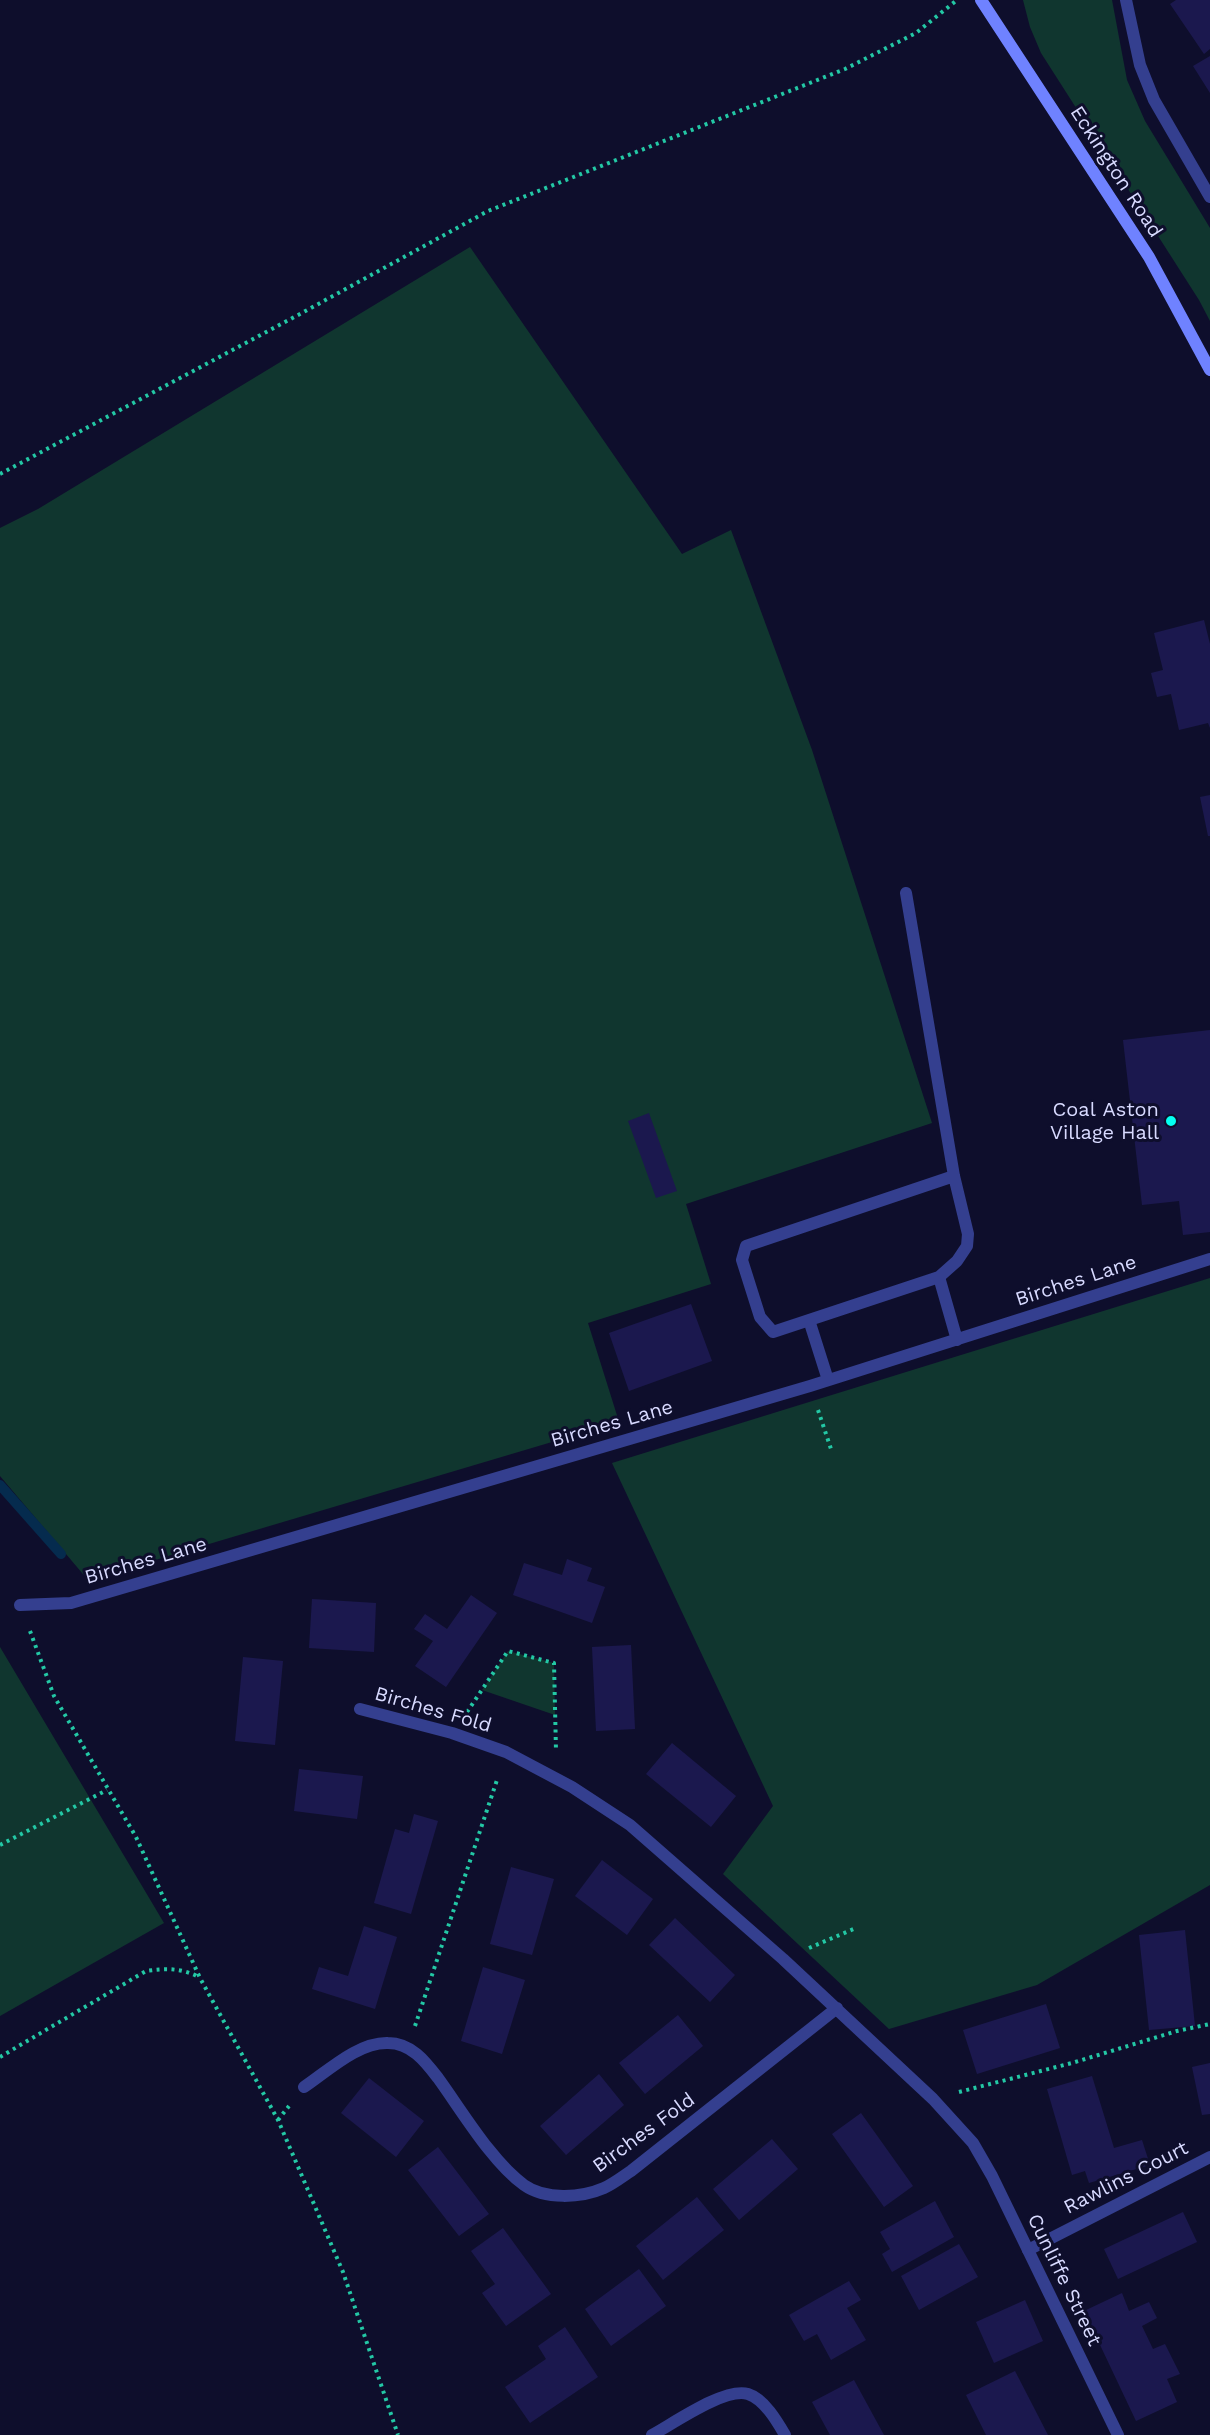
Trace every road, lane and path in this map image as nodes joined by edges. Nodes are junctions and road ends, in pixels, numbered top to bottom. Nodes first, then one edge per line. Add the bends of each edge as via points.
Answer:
1 (957, 0) edge
2 (981, 0) edge
3 (1126, 0) edge
4 (1210, 197) edge
5 (1210, 369) edge
6 (0, 474) edge
7 (906, 893) dead end
8 (954, 1176) junction
9 (1210, 1259) edge
10 (939, 1277) junction
11 (808, 1320) junction
12 (957, 1340) junction
13 (828, 1380) junction
14 (810, 1386) junction
15 (831, 1449) dead end
16 (20, 1605) joint
17 (360, 1709) dead end
18 (452, 1733) junction
19 (506, 1752) junction
20 (556, 1778) junction
21 (107, 1790) junction
22 (0, 1845) edge
23 (856, 1928) dead end
24 (783, 1959) junction
25 (200, 1978) junction
26 (837, 2008) junction
27 (1210, 2024) edge
28 (409, 2047) junction
29 (0, 2057) edge
30 (304, 2087) dead end
31 (933, 2099) junction
32 (973, 2143) joint
33 (1210, 2157) edge
34 (1028, 2250) junction
35 (398, 2435) edge
36 (652, 2435) edge
37 (785, 2435) edge
38 (1118, 2435) edge

1 - 6 path via 915,33 845,69 488,211
2 - 5 main road, Eckington Road via 1149,257
3 - 4 street via 1140,65 1154,100
7 - 8 street
8 - 10 street via 968,1234 967,1246
8 - 11 street via 746,1246 742,1260 760,1317 772,1332
9 - 12 street, Birches Lane
10 - 11 street
10 - 12 street
11 - 13 street
12 - 13 street, Birches Lane
13 - 14 street, Birches Lane
14 - 15 path
14 - 16 street, Birches Lane via 71,1603
16 - 21 path via 54,1696
17 - 18 street, Birches Fold
18 - 19 street, Birches Fold
18 - 20 path via 508,1652 554,1663
19 - 20 street, Birches Fold
19 - 28 path
20 - 24 street, Birches Fold via 630,1825
21 - 22 path
21 - 25 path via 136,1837
23 - 24 path
24 - 26 street, Birches Fold
25 - 29 path via 187,1971 166,1968 146,1971
25 - 35 path via 278,2120 343,2272
26 - 28 street, Birches Fold via 631,2171 603,2188 576,2196 547,2195 526,2187 504,2168 432,2071
26 - 31 street, Birches Fold
27 - 31 path
28 - 30 street via 387,2042 361,2048
31 - 32 street, Birches Fold
32 - 34 street, Cunliffe Street
33 - 34 street, Rawlins Court
34 - 38 street, Cunliffe Street
36 - 37 street via 738,2392 751,2395 763,2405

